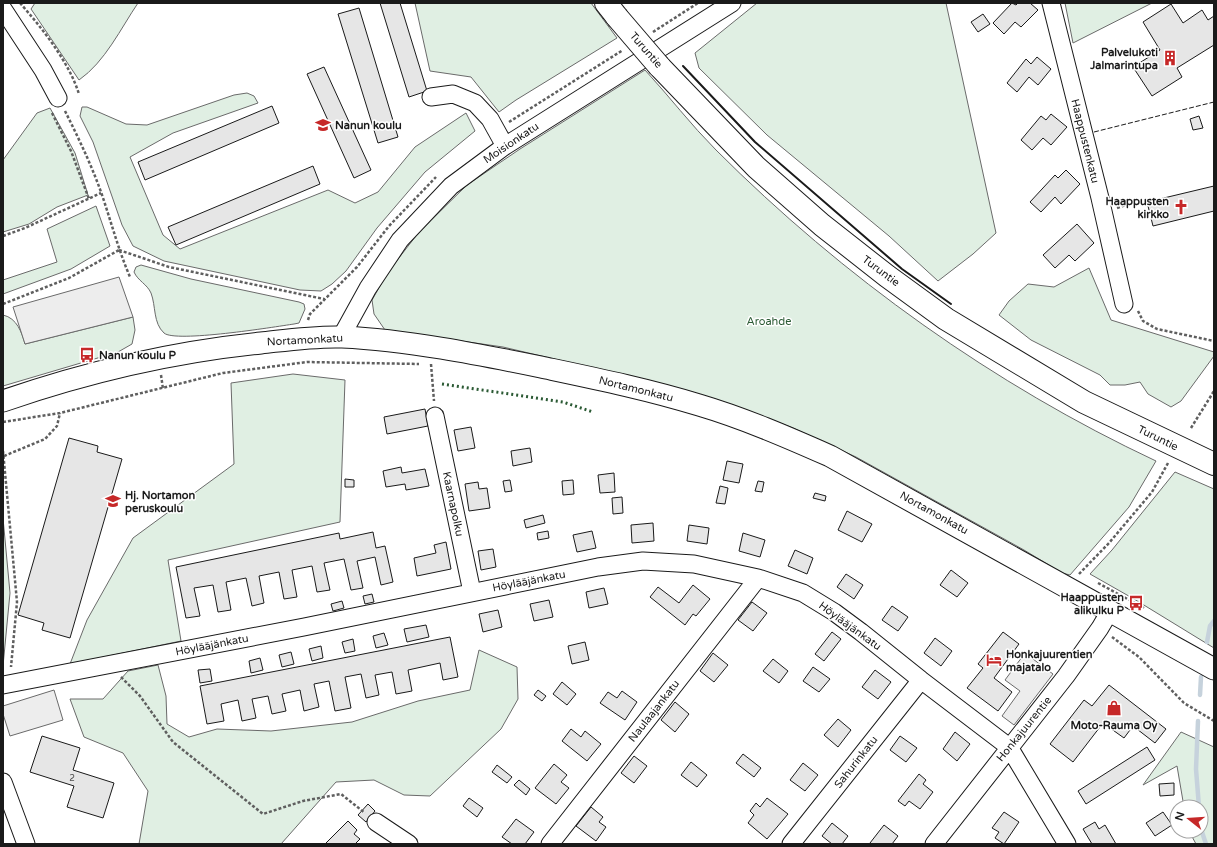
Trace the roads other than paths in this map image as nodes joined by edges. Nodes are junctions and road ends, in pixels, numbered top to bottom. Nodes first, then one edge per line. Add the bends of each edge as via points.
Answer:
1 (732, 3) edge
2 (1051, 3) edge
3 (3, 9) edge
4 (611, 10) edge
5 (431, 98) dead end
6 (54, 103) road end
7 (505, 146) junction
8 (1131, 307) road end
9 (341, 337) junction
10 (3, 401) edge
11 (435, 416) road end
12 (1214, 464) edge
13 (758, 578) junction
14 (472, 592) junction
15 (1105, 620) junction
16 (1214, 669) edge
17 (921, 680) junction
18 (6, 685) edge
19 (1009, 747) junction
20 (3, 782) edge
21 (376, 822) road end
22 (26, 844) edge
23 (409, 844) edge
24 (550, 844) edge
25 (791, 844) edge
26 (934, 844) edge
27 (1067, 844) edge

1 - 7 street, Moisionkatu
2 - 8 street, Haappustenkatu via 1100,198
3 - 6 street via 43,70
4 - 12 highway, Turuntie, bridge via 659,66 762,173 887,276 946,319 1084,402
5 - 7 street via 453,94 475,104 490,119
7 - 9 street, Moisionkatu via 451,186 400,240 368,288
9 - 10 main road, Nortamonkatu via 221,347 153,359 68,379
9 - 15 main road, Nortamonkatu via 433,359 518,362 692,403 741,420 830,456 1067,586
11 - 14 street, Kaarnapolku
13 - 14 street, Höylääjänkatu via 694,564 643,562
13 - 17 street, Höylääjänkatu via 802,593 834,612
13 - 24 street, Naulaajankatu
14 - 18 street, Höylääjänkatu
15 - 16 main road, Nortamonkatu
15 - 19 street, Honkajuurentie via 1066,676
17 - 19 street, Höylääjänkatu
17 - 25 street, Sahurinkatu
19 - 26 street, Honkajuurentie
19 - 27 street
20 - 22 street
21 - 23 street

